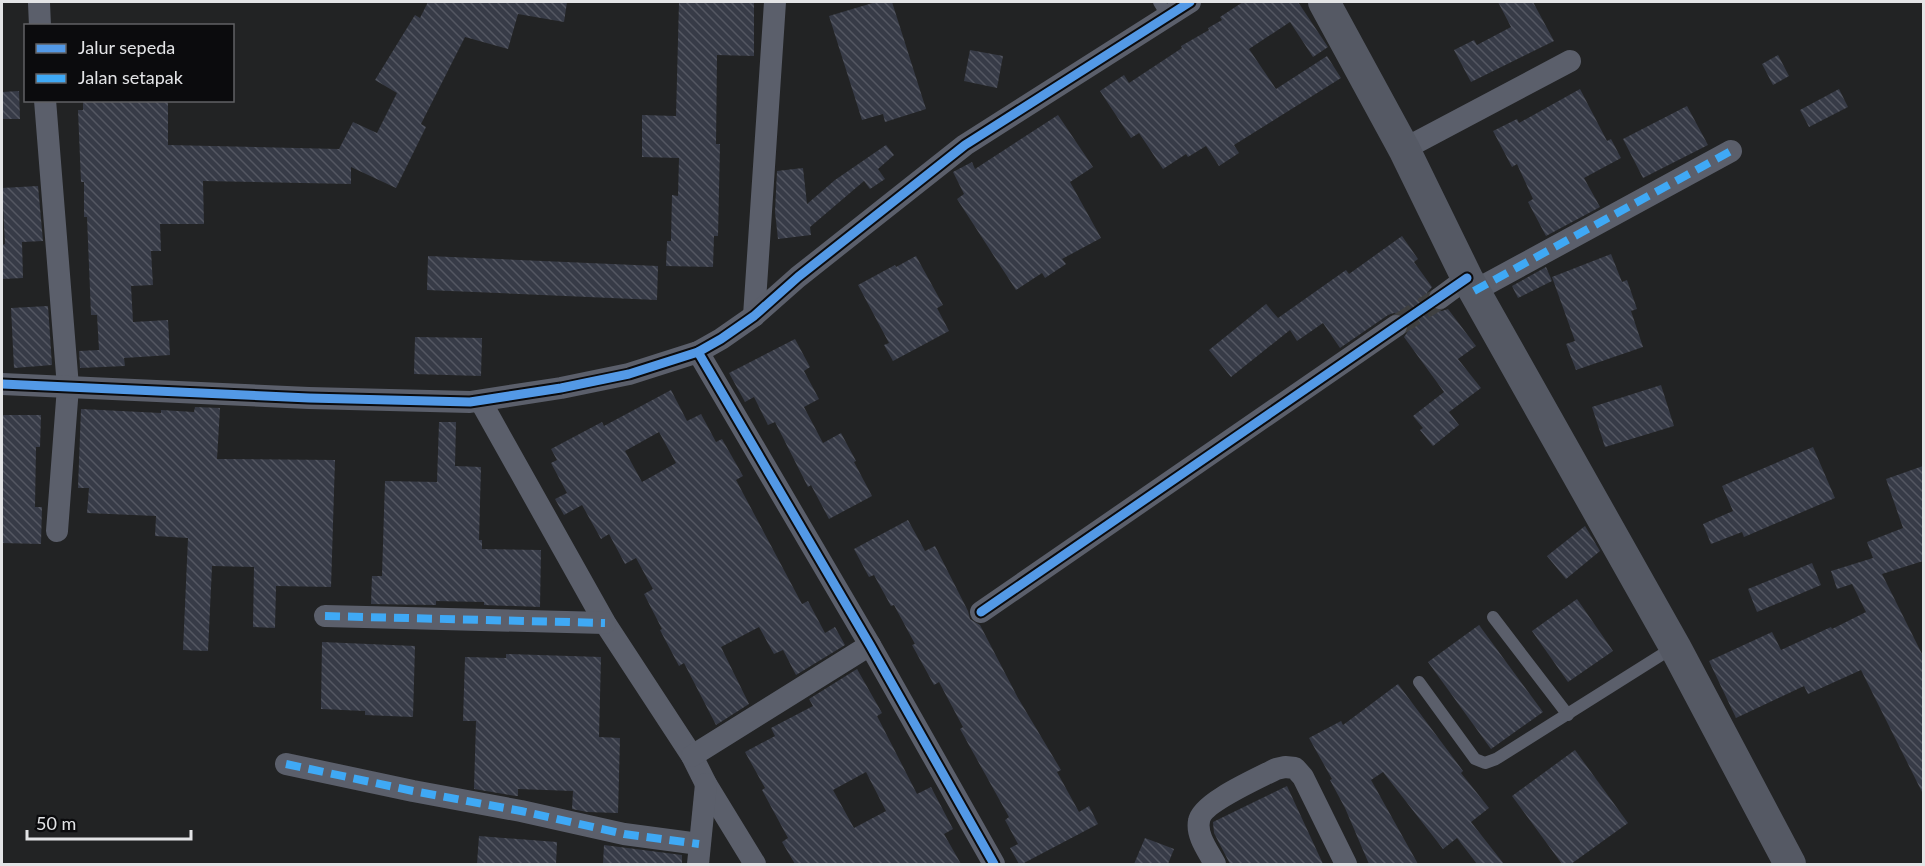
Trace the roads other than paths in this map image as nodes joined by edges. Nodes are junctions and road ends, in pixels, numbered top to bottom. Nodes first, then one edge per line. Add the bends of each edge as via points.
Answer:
1 (775, 2) edge
2 (1190, 2) edge
3 (1324, 2) edge
4 (39, 3) edge
5 (1163, 8) edge
6 (40, 24) edge
7 (1570, 61) dead end
8 (45, 102) edge
9 (1404, 149) junction
10 (1731, 151) dead end
11 (1471, 284) junction
12 (1440, 298) tunnel mouth
13 (754, 316) junction
14 (1396, 326) tunnel mouth
15 (698, 352) junction
16 (2, 384) edge
17 (68, 387) junction
18 (481, 402) junction
19 (57, 531) dead end
20 (981, 612) dead end
21 (325, 616) dead end
22 (1492, 617) dead end
23 (605, 623) junction
24 (870, 645) junction
25 (1675, 647) junction
26 (1419, 682) dead end
27 (1568, 715) junction
28 (692, 756) junction
29 (286, 764) dead end
30 (706, 784) junction
31 (699, 854) edge
32 (755, 864) edge
33 (994, 864) edge
34 (1215, 864) edge
35 (1346, 864) edge
36 (1790, 864) edge

1 - 13 street
2 - 5 street
3 - 9 main road
4 - 6 street
5 - 13 street via 965,145
7 - 9 street
8 - 17 street
9 - 11 main road
10 - 11 street
11 - 12 street
11 - 25 main road
13 - 15 street
14 - 20 street
15 - 18 street via 629,374
15 - 24 street
16 - 17 street
17 - 18 street
17 - 19 street
18 - 23 street
21 - 23 street
22 - 27 lane
23 - 28 street
24 - 28 street
24 - 33 street
25 - 27 lane
25 - 36 main road
26 - 27 lane via 1475,759 1485,763
28 - 30 street
29 - 31 street via 521,811
30 - 31 street
30 - 32 street
34 - 35 street via 1199,833 1202,812 1286,766 1303,777

